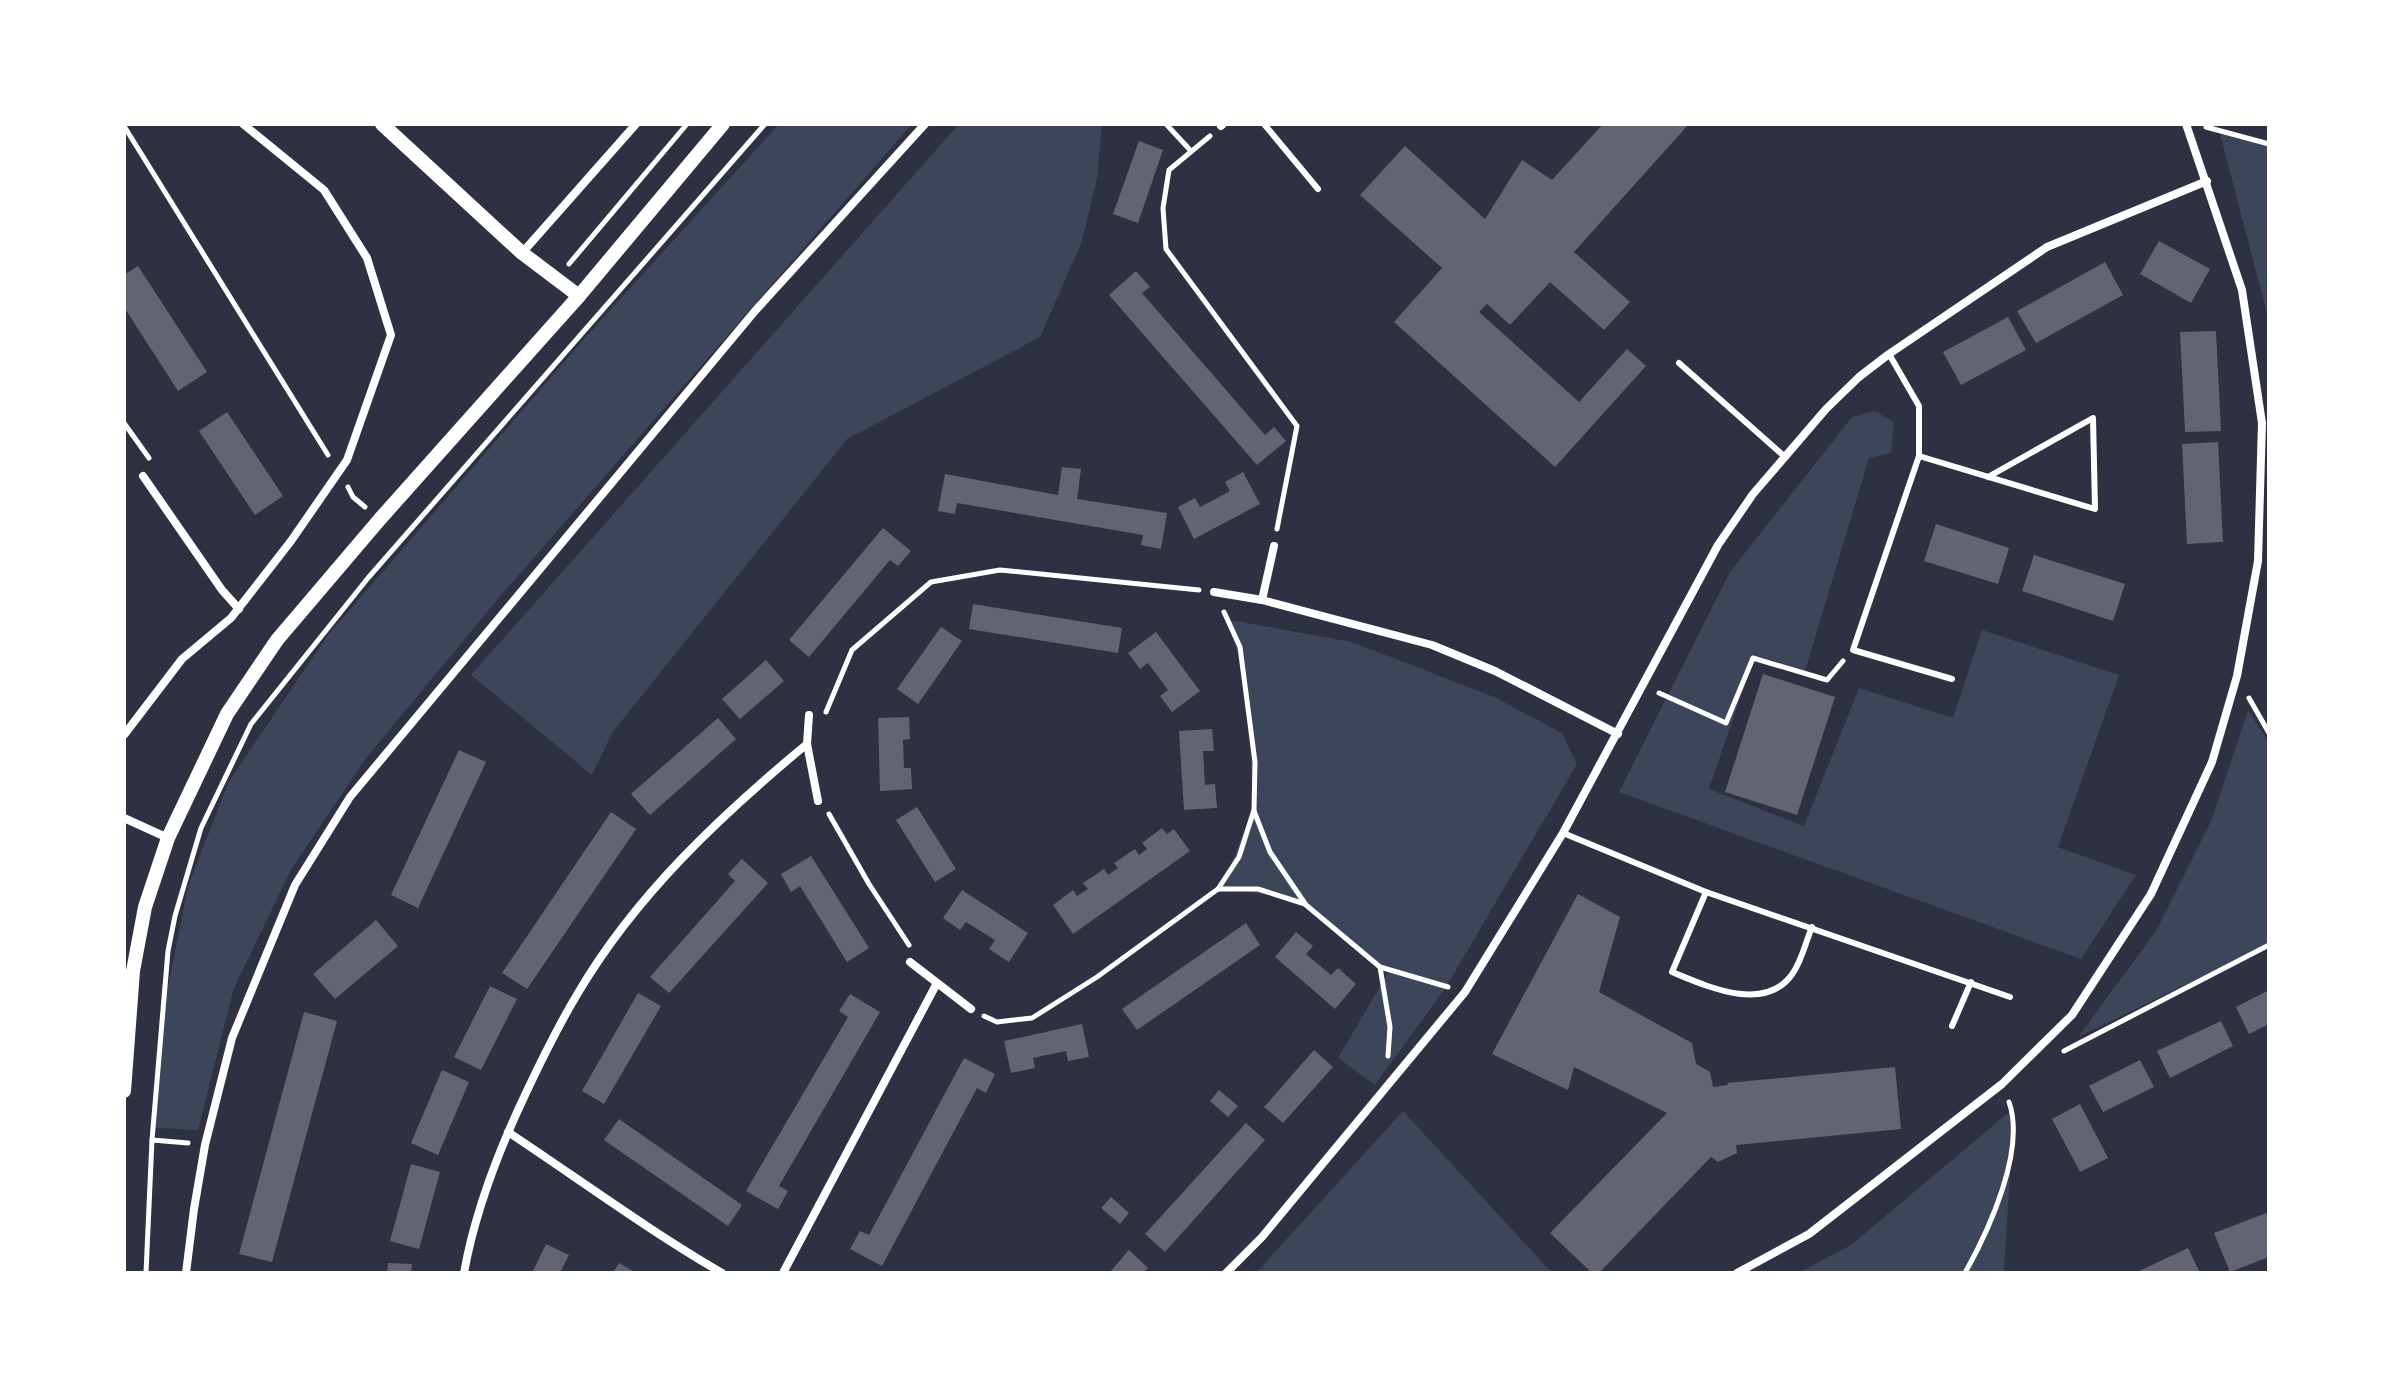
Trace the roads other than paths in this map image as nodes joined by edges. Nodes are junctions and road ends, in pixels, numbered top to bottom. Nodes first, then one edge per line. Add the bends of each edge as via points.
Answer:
1 (243, 124) edge
2 (382, 124) edge
3 (636, 124) edge
4 (723, 124) edge
5 (925, 124) edge
6 (1264, 124) edge
7 (2186, 124) edge
8 (2207, 181) junction
9 (1318, 189) dead end
10 (522, 253) junction
11 (579, 296) junction
12 (1889, 354) junction
13 (1679, 363) dead end
14 (1784, 456) junction
15 (1919, 456) junction
16 (143, 476) road end
17 (1988, 477) junction
18 (1274, 546) road end
19 (1214, 592) road end
20 (1262, 600) junction
21 (239, 609) junction
22 (1952, 679) dead end
23 (809, 715) road end
24 (1618, 734) junction
25 (124, 735) edge
26 (807, 744) junction
27 (818, 801) road end
28 (124, 818) edge
29 (1563, 833) junction
30 (168, 838) junction
31 (1706, 892) junction
32 (1812, 927) junction
33 (910, 962) road end
34 (1971, 982) junction
35 (937, 983) junction
36 (2010, 997) dead end
37 (971, 1009) road end
38 (1952, 1026) dead end
39 (124, 1091) edge
40 (508, 1132) junction
41 (186, 1273) edge
42 (464, 1273) edge
43 (722, 1273) edge
44 (783, 1273) edge
45 (1226, 1273) edge
46 (1737, 1273) edge

1 - 21 street via 324,190 367,258 391,335 347,460
2 - 10 street
3 - 10 street
4 - 11 street
5 - 41 street via 755,311 350,797 295,885 232,1038 205,1145
6 - 9 lane
7 - 8 street
8 - 12 street via 2047,247
8 - 46 street via 2242,290 2262,423 2258,561 2237,676 2212,762 2151,894 2072,1015 2002,1084 1809,1234
10 - 11 street
11 - 30 street via 277,640 227,714
12 - 14 street via 1826,409
12 - 15 lane via 1919,406
13 - 14 lane
14 - 24 street via 1718,545
15 - 17 lane
15 - 22 lane via 1853,650
16 - 21 street
17 - 17 lane via 2095,509 2093,418 2028,455
18 - 20 street
19 - 20 street
20 - 24 street via 1432,645
21 - 25 street via 182,659
23 - 26 street
24 - 29 street
26 - 27 street
26 - 40 street via 701,838 620,931 578,991
28 - 30 street
29 - 31 lane
29 - 45 street via 1465,992 1262,1237
30 - 39 street via 145,907 133,971
31 - 32 lane
31 - 32 lane via 1672,972 1721,992 1747,995 1774,989 1792,974
32 - 34 lane
33 - 35 street
34 - 36 lane
34 - 38 lane
35 - 37 street
35 - 44 street
40 - 42 street
40 - 43 street

